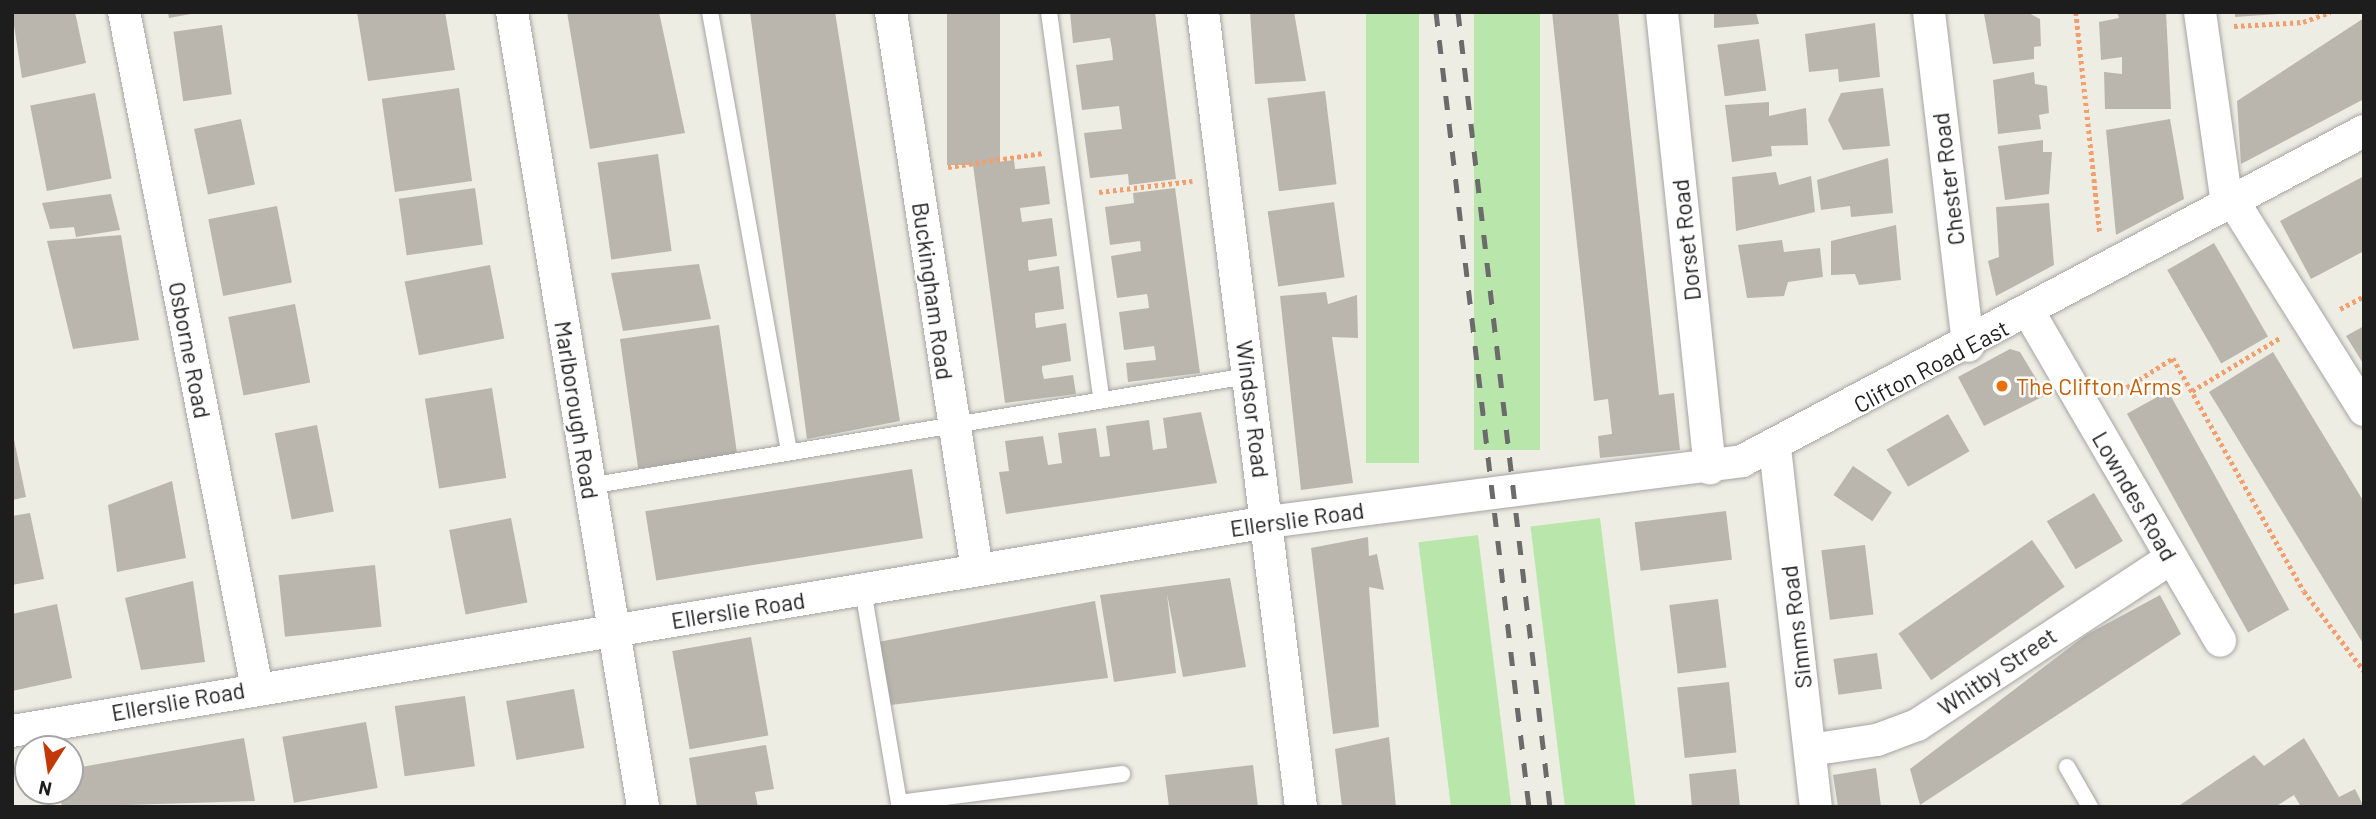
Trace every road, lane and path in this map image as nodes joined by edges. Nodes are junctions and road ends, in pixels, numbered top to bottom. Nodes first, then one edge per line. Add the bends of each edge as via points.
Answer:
1 (124, 12) edge
2 (512, 12) edge
3 (710, 12) edge
4 (891, 12) edge
5 (1049, 12) edge
6 (1203, 12) edge
7 (1662, 12) edge
8 (1808, 12) edge
9 (1837, 12) edge
10 (1929, 12) edge
11 (2076, 12) edge
12 (2330, 12) edge
13 (2201, 20) edge
14 (2364, 131) edge
15 (1068, 150) junction
16 (915, 172) junction
17 (1223, 177) junction
18 (1074, 195) junction
19 (2230, 202) junction
20 (2105, 272) junction
21 (2030, 314) junction
22 (2308, 321) junction
23 (1968, 346) junction
24 (1248, 376) junction
25 (2192, 391) junction
26 (1101, 397) junction
27 (2364, 410) edge
28 (2088, 413) junction
29 (953, 422) junction
30 (1775, 448) junction
31 (789, 451) junction
32 (1710, 468) junction
33 (589, 486) junction
34 (1464, 496) joint
35 (1267, 522) junction
36 (2171, 558) junction
37 (976, 570) junction
38 (863, 590) junction
39 (613, 630) junction
40 (2220, 641) dead end
41 (2364, 671) edge
42 (257, 688) junction
43 (12, 731) edge
44 (1810, 750) junction
45 (2067, 767) dead end
46 (1122, 774) dead end
47 (643, 807) edge
48 (1301, 807) edge
49 (1816, 807) edge
50 (2090, 807) edge

1 - 42 street, Osborne Road
2 - 33 street, Marlborough Road
3 - 31 lane
4 - 16 street, Buckingham Road
5 - 15 lane
6 - 17 street, Windsor Road
7 - 32 street, Dorset Road
8 - 9 path
10 - 23 street, Chester Road
11 - 20 path
12 - 13 path via 2303,22
13 - 19 street
14 - 19 street, Clifton Road East
15 - 16 path
15 - 18 lane
16 - 29 street, Buckingham Road
17 - 18 path
17 - 24 street, Windsor Road
18 - 26 lane
19 - 20 street, Clifton Road East
19 - 22 street
20 - 21 street, Clifton Road East
21 - 23 street, Clifton Road East
21 - 28 street, Lowndes Road
22 - 25 path
22 - 27 street
23 - 30 street, Clifton Road East
24 - 26 lane
24 - 35 street, Windsor Road
25 - 28 path via 2173,358
25 - 41 path via 2304,592
26 - 29 lane
28 - 36 street, Lowndes Road
29 - 31 lane
29 - 37 street, Buckingham Road
30 - 32 street, Clifton Road East
30 - 44 street, Simms Road
31 - 33 lane
32 - 34 street, Clifton Road East
33 - 39 street, Marlborough Road
34 - 35 street, Ellerslie Road
35 - 37 street, Ellerslie Road
35 - 48 street, Windsor Road
36 - 40 street, Lowndes Road
36 - 44 street, Whitby Street via 1917,726
37 - 38 street, Ellerslie Road
38 - 39 street, Ellerslie Road
38 - 46 lane via 899,803
39 - 42 street, Ellerslie Road
39 - 47 street, Marlborough Road
42 - 43 street, Ellerslie Road
44 - 49 street, Simms Road
45 - 50 lane

